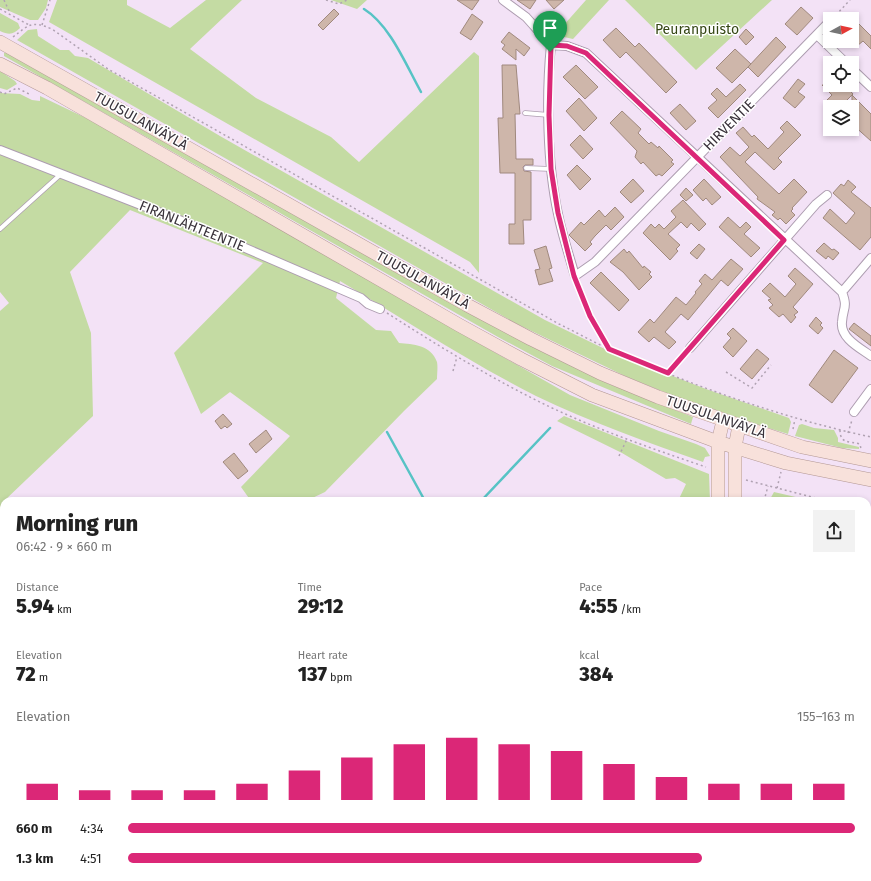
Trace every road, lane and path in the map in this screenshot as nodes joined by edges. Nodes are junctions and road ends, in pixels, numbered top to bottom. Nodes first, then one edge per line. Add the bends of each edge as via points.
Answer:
1 (4, 0) edge
2 (50, 0) edge
3 (326, 0) edge
4 (346, 0) edge
5 (503, 0) edge
6 (850, 0) edge
7 (0, 9) edge
8 (839, 12) edge
9 (10, 14) junction
10 (29, 25) junction
11 (42, 25) junction
12 (823, 29) edge
13 (818, 35) junction
14 (13, 38) dead end
15 (0, 42) edge
16 (551, 45) junction
17 (839, 56) edge
18 (0, 64) edge
19 (859, 76) edge
20 (871, 88) edge
21 (0, 92) edge
22 (29, 94) dead end
23 (525, 113) dead end
24 (549, 115) junction
25 (0, 150) edge
26 (697, 158) junction
27 (526, 168) dead end
28 (551, 169) junction
29 (61, 173) junction
30 (828, 195) dead end
31 (0, 229) edge
32 (784, 240) junction
33 (871, 258) edge
34 (574, 276) junction
35 (842, 292) junction
36 (380, 309) joint
37 (690, 348) joint
38 (609, 349) junction
39 (871, 356) edge
40 (457, 357) junction
41 (771, 364) dead end
42 (453, 371) dead end
43 (726, 372) dead end
44 (668, 373) junction
45 (871, 389) edge
46 (854, 412) joint
47 (795, 419) junction
48 (723, 420) junction
49 (739, 426) junction
50 (793, 429) dead end
51 (840, 430) junction
52 (848, 433) junction
53 (871, 437) edge
54 (627, 439) junction
55 (718, 442) junction
56 (735, 447) junction
57 (861, 449) dead end
58 (619, 456) dead end
59 (871, 461) edge
60 (706, 467) dead end
61 (782, 470) dead end
62 (744, 479) dead end
63 (871, 480) edge
64 (768, 486) junction
65 (777, 488) junction
66 (718, 497) edge
67 (735, 497) edge
68 (765, 497) edge
69 (812, 497) edge

1 - 9 path
2 - 11 path
3 - 4 path via 339,4
5 - 16 street via 526,17
6 - 8 path
7 - 9 path
9 - 10 path
10 - 11 path
10 - 14 path
11 - 38 path via 52,29 108,69 214,130 559,324
12 - 13 street, HIRVENTIE
13 - 17 street
13 - 26 street, HIRVENTIE
15 - 48 main road, TUUSULANVÄYLÄ via 531,339 658,397
16 - 24 street
16 - 26 street via 567,46 586,53
18 - 55 main road, TUUSULANVÄYLÄ via 47,88 521,359 592,395
19 - 20 street
21 - 22 path via 4,94 17,88
23 - 24 lane
24 - 28 street
25 - 29 street, FIRANLÄHTEENTIE
26 - 32 street
26 - 34 street, HIRVENTIE via 595,262
27 - 28 lane
28 - 34 street via 558,213
29 - 31 lane
29 - 36 street, FIRANLÄHTEENTIE via 192,225 361,298
30 - 32 street via 816,204
32 - 35 street
32 - 37 street
33 - 35 street
34 - 38 path via 590,316
35 - 39 street via 846,304 843,330 847,337
36 - 40 path
37 - 44 path
38 - 44 path
40 - 42 path
40 - 54 path via 550,406
41 - 43 path via 752,388
44 - 47 path
45 - 46 street
46 - 52 path
47 - 50 path
47 - 51 path
48 - 49 main road, TUUSULANVÄYLÄ
48 - 55 main road
49 - 56 main road
49 - 59 main road, TUUSULANVÄYLÄ via 802,447
51 - 52 path
51 - 57 path via 840,437 843,440 860,444
52 - 53 path
54 - 58 path
54 - 60 path
55 - 56 main road, TUUSULANVÄYLÄ
55 - 66 main road
56 - 63 main road, TUUSULANVÄYLÄ via 786,463
56 - 67 main road
61 - 65 path
62 - 64 path
64 - 65 path
64 - 68 path
65 - 69 path

